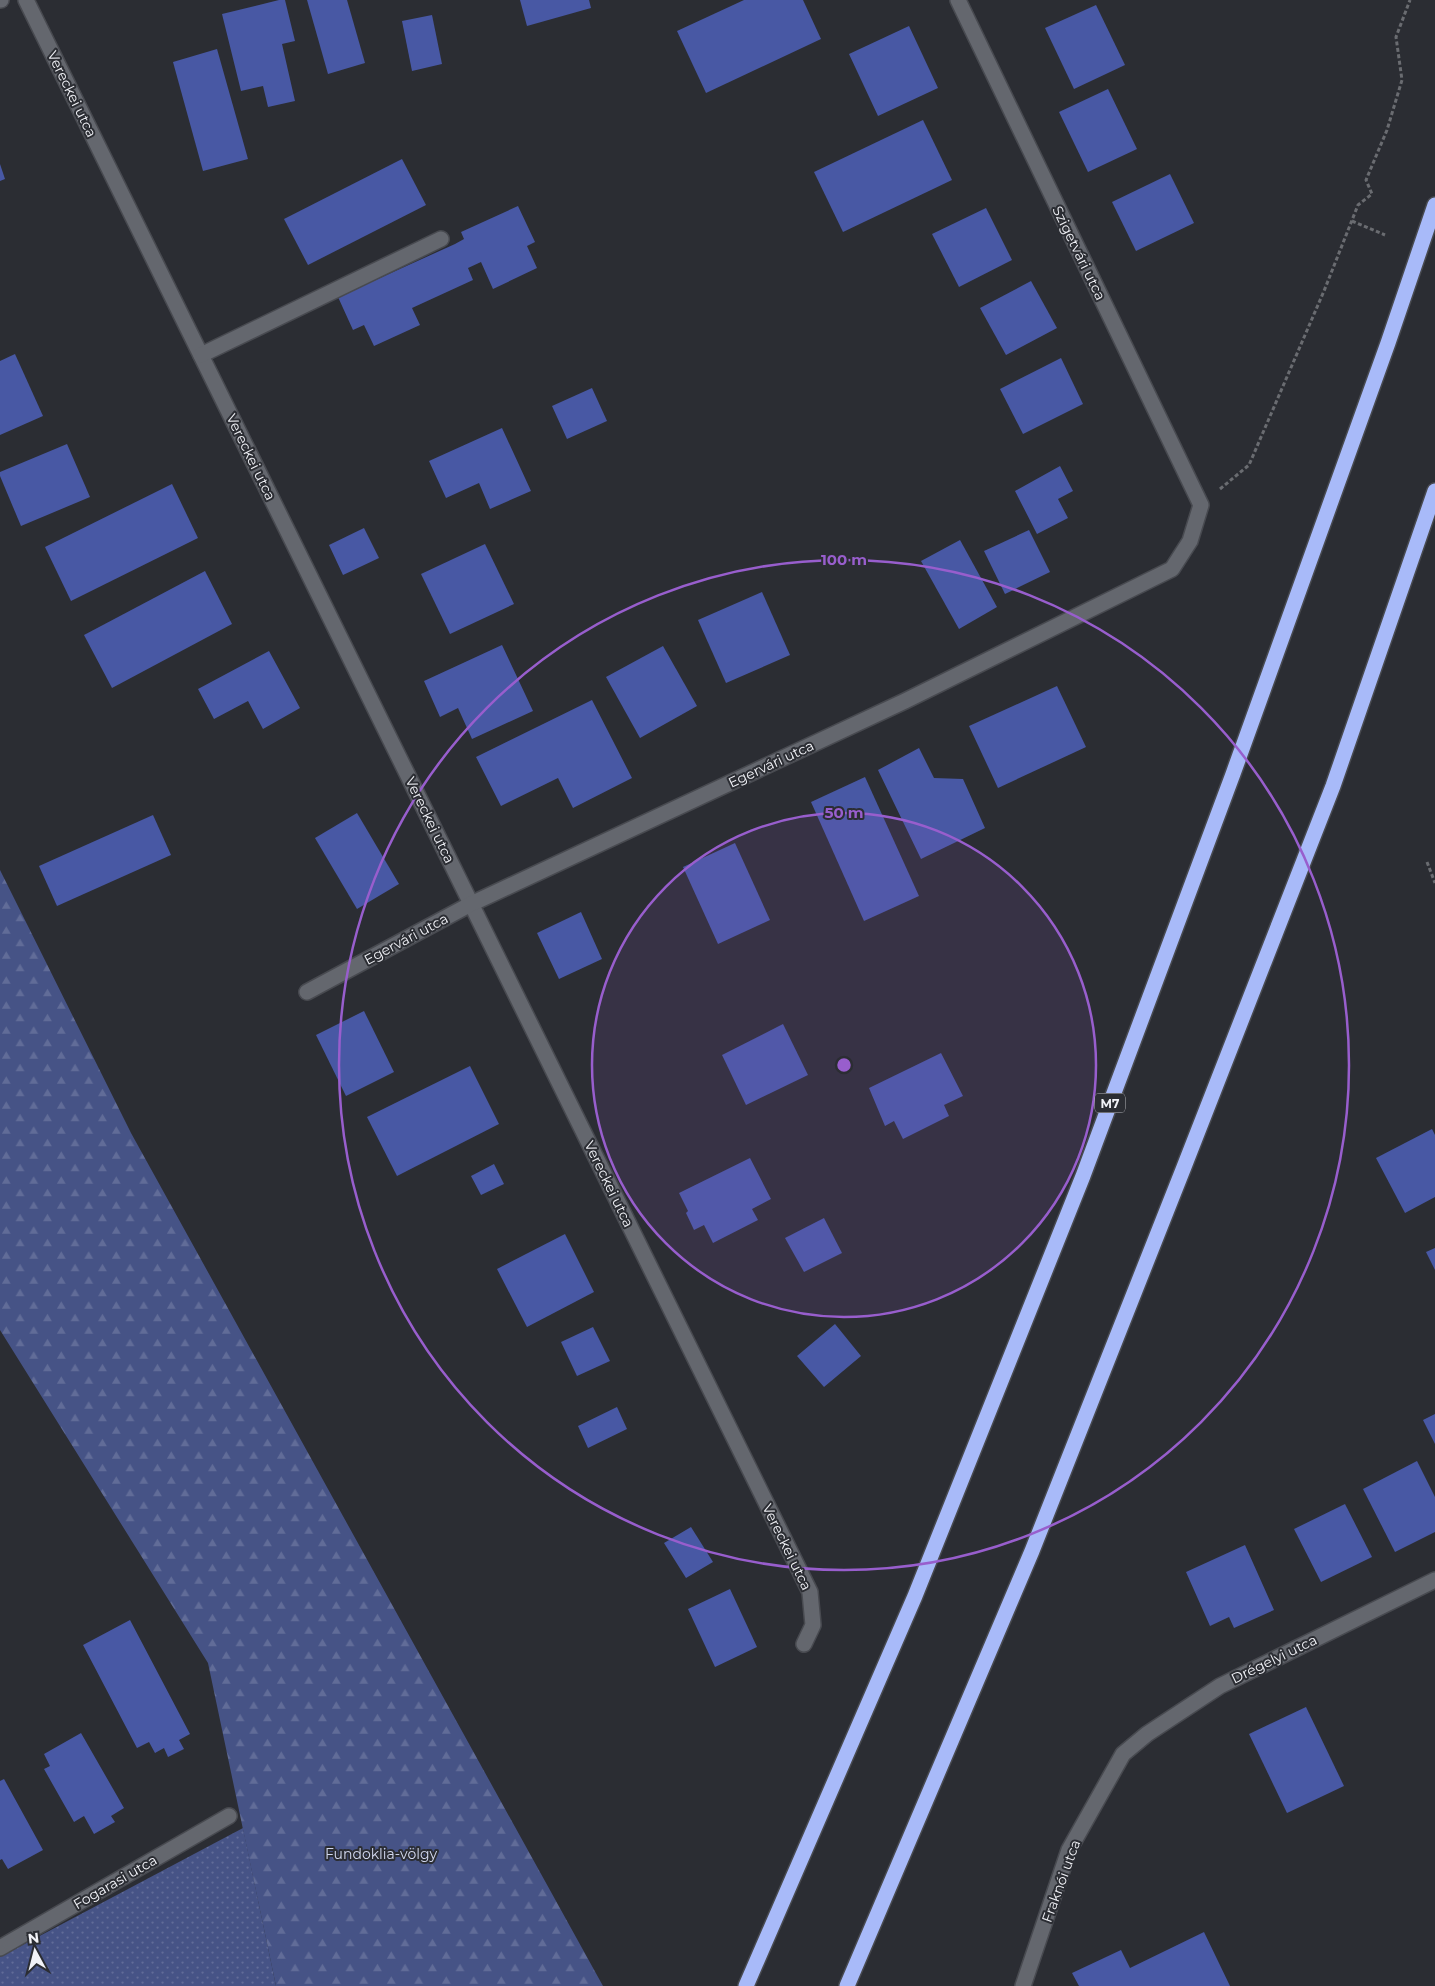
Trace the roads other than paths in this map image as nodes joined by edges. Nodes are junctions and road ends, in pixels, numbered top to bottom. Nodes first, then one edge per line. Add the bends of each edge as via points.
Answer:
1 (26, 0) edge
2 (958, 0) edge
3 (1435, 205) edge
4 (441, 239) dead end
5 (200, 355) junction
6 (1435, 491) edge
7 (1201, 505) joint
8 (471, 904) junction
9 (307, 992) dead end
10 (1435, 1580) edge
11 (804, 1644) dead end
12 (1123, 1754) joint
13 (229, 1816) dead end
14 (0, 1948) edge
15 (1028, 1983) edge
16 (746, 1986) edge
17 (847, 1986) edge

1 - 5 street, Vereckei utca
2 - 7 street, Szigetvári utca
3 - 16 highway, M7 via 1233,774 1083,1176 915,1596
4 - 5 street
5 - 8 street, Vereckei utca
6 - 17 highway via 1333,786 1173,1195 1032,1551
7 - 8 street, Egervári utca via 1190,541 1172,569 905,701
8 - 9 street, Egervári utca
8 - 11 street, Vereckei utca via 810,1592 813,1625
10 - 12 street, Drégelyi utca via 1220,1686 1146,1734
12 - 15 street, Fraknói utca via 1069,1850
13 - 14 street, Fogarasi utca

